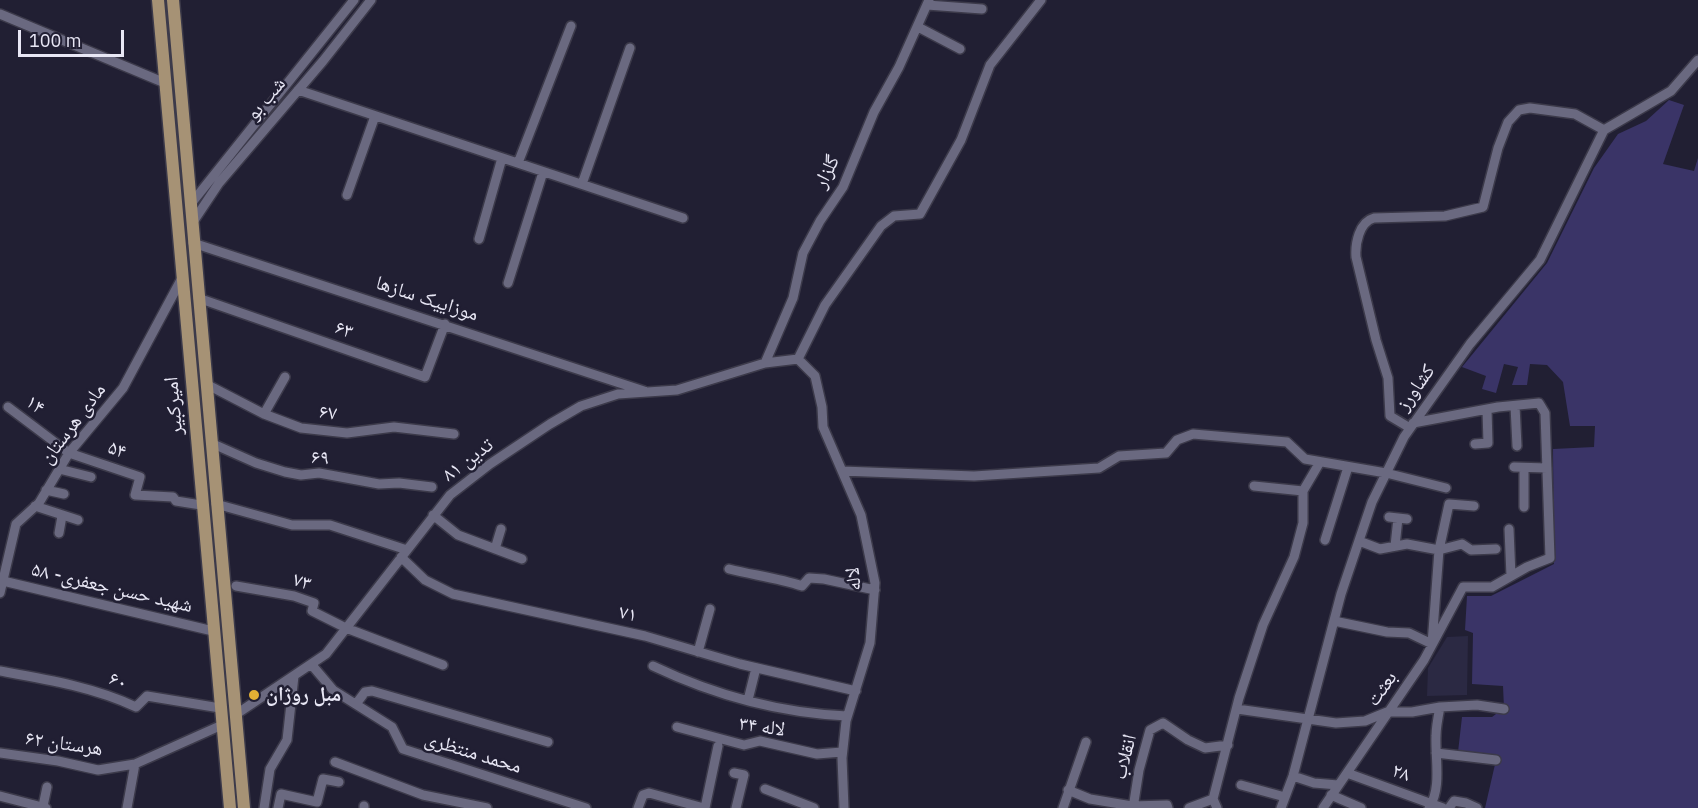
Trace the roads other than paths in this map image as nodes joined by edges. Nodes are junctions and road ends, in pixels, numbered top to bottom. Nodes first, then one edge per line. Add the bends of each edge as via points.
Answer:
1 (158, 0) edge
2 (173, 0) edge
3 (354, 0) edge
4 (371, 0) edge
5 (1041, 0) edge
6 (928, 3) edge
7 (982, 9) dead end
8 (0, 14) edge
9 (571, 26) dead end
10 (918, 27) junction
11 (630, 48) dead end
12 (960, 49) dead end
13 (1698, 60) edge
14 (165, 83) junction
15 (298, 90) junction
16 (375, 116) junction
17 (1604, 130) junction
18 (502, 158) junction
19 (518, 164) junction
20 (543, 172) junction
21 (582, 184) junction
22 (346, 195) dead end
23 (190, 205) junction
24 (683, 218) dead end
25 (191, 224) junction
26 (479, 239) dead end
27 (193, 243) junction
28 (182, 278) junction
29 (508, 283) dead end
30 (198, 298) junction
31 (445, 324) junction
32 (203, 353) junction
33 (189, 354) junction
34 (798, 359) junction
35 (765, 363) junction
36 (285, 377) dead end
37 (206, 384) junction
38 (648, 393) junction
39 (1515, 406) junction
40 (8, 407) dead end
41 (1487, 410) junction
42 (264, 414) junction
43 (1412, 426) junction
44 (454, 435) dead end
45 (211, 443) junction
46 (1475, 444) dead end
47 (1516, 446) dead end
48 (69, 453) junction
49 (1320, 462) junction
50 (1348, 467) junction
51 (1547, 468) junction
52 (59, 469) junction
53 (842, 471) junction
54 (1386, 473) junction
55 (91, 477) dead end
56 (1254, 486) dead end
57 (432, 487) dead end
58 (1446, 488) dead end
59 (46, 490) junction
60 (1303, 491) junction
61 (64, 494) dead end
62 (216, 504) junction
63 (201, 505) junction
64 (35, 506) junction
65 (1474, 506) dead end
66 (1524, 507) dead end
67 (434, 515) junction
68 (62, 516) junction
69 (1398, 518) dead end
70 (78, 520) dead end
71 (501, 529) dead end
72 (1509, 529) dead end
73 (60, 533) dead end
74 (1325, 540) dead end
75 (1359, 541) junction
76 (1395, 546) junction
77 (495, 549) junction
78 (1496, 549) dead end
79 (1440, 550) junction
80 (404, 553) junction
81 (522, 559) dead end
82 (729, 569) dead end
83 (1511, 576) junction
84 (3, 581) junction
85 (236, 586) dead end
86 (875, 590) junction
87 (0, 592) edge
88 (710, 609) dead end
89 (1334, 621) junction
90 (346, 628) junction
91 (213, 631) junction
92 (1432, 644) junction
93 (698, 652) junction
94 (310, 664) junction
95 (443, 665) dead end
96 (653, 666) dead end
97 (756, 668) junction
98 (0, 671) edge
99 (294, 676) junction
100 (856, 691) junction
101 (748, 700) junction
102 (356, 704) junction
103 (1440, 707) junction
104 (220, 708) junction
105 (1237, 709) junction
106 (1504, 709) dead end
107 (1387, 712) junction
108 (235, 716) junction
109 (847, 716) junction
110 (1308, 720) junction
111 (222, 725) junction
112 (677, 727) dead end
113 (548, 742) dead end
114 (1086, 742) dead end
115 (1228, 744) junction
116 (718, 746) dead end
117 (842, 752) junction
118 (0, 753) edge
119 (1436, 753) junction
120 (1496, 760) dead end
121 (335, 762) dead end
122 (135, 764) junction
123 (734, 773) dead end
124 (1347, 773) junction
125 (1293, 776) junction
126 (339, 782) dead end
127 (1241, 785) dead end
128 (1338, 785) junction
129 (47, 788) dead end
130 (765, 789) dead end
131 (1068, 790) junction
132 (1331, 795) junction
133 (0, 796) edge
134 (1285, 797) junction
135 (311, 804) edge
136 (1215, 804) edge
137 (1430, 805) edge
138 (44, 807) edge
139 (1133, 807) edge
140 (127, 808) edge
141 (230, 808) edge
142 (244, 808) edge
143 (264, 808) edge
144 (278, 808) edge
145 (487, 808) edge
146 (586, 808) edge
147 (639, 808) edge
148 (705, 808) edge
149 (736, 808) edge
150 (814, 808) edge
151 (844, 808) edge
152 (1064, 808) edge
153 (1168, 808) edge
154 (1190, 808) edge
155 (1281, 808) edge
156 (1323, 808) edge
157 (1360, 808) edge
158 (1443, 808) edge
159 (1449, 808) edge
160 (1477, 808) edge

1 - 14 main road, امیرکبیر
2 - 23 main road, امیرکبیر
3 - 23 street, شب بو
4 - 15 street, شب بو
5 - 34 street via 990,64 961,140 920,214 894,216 881,226 825,305
6 - 7 street
6 - 10 street, گلزار
8 - 14 street
9 - 19 street
10 - 12 street
10 - 35 street, گلزار via 874,112 843,187 803,253 793,298
11 - 21 street
13 - 17 street via 1671,91
14 - 28 main road, امیرکبیر
15 - 16 street
15 - 25 street, شب بو via 219,183
16 - 18 street
16 - 22 street
17 - 43 street, کشاورز via 1540,260 1470,344
17 - 43 street via 1575,114 1519,110 1508,122 1498,148 1483,207 1445,216 1374,218 1364,225 1356,244 1356,257 1388,378 1390,416
18 - 19 street
18 - 26 street
19 - 20 street
20 - 21 street
20 - 29 street
21 - 24 street
23 - 25 main road, امیرکبیر
25 - 27 main road, امیرکبیر
27 - 30 main road, امیرکبیر
27 - 31 street, موزاییک سازها
28 - 33 main road, امیرکبیر
28 - 48 street, مادی هرستان via 123,388
30 - 31 street, ۶۳ via 425,377
30 - 32 main road, امیرکبیر
31 - 38 street, موزاییک سازها
32 - 33 main road
32 - 37 main road, امیرکبیر
33 - 63 main road, امیرکبیر
34 - 35 street, تدین ۸۱
34 - 53 street, لاله via 815,376 823,427
35 - 38 street, تدین ۸۱ via 677,390
36 - 42 street
37 - 42 street, ۶۷
37 - 45 main road, امیرکبیر
38 - 67 street, تدین ۸۱ via 618,394 570,412 490,464 450,495
39 - 41 street
39 - 47 street
39 - 51 street via 1539,403 1545,413
40 - 48 street, ۱۴
41 - 43 street
41 - 46 street via 1488,443
42 - 44 street, ۶۷ via 301,428 347,433 394,427
43 - 54 street, کشاورز
45 - 57 street, ۶۹ via 256,463 301,475 319,473 379,484
45 - 62 main road, امیرکبیر
48 - 52 street, مادی هرستان
48 - 63 street, ۵۴ via 140,477 135,495 173,497 176,501
49 - 50 street
49 - 53 street via 1305,459 1287,441 1193,434 1177,440 1166,453 1119,456 1099,468 974,476
49 - 60 street
50 - 54 street
50 - 74 street
51 - 66 street via 1519,467
51 - 83 street via 1550,558
52 - 55 street
52 - 59 street, مادی هرستان
53 - 86 street, لاله via 861,515
54 - 58 street
54 - 75 street, کشاورز
56 - 60 street
59 - 61 street
59 - 64 street, مادی هرستان
60 - 105 street via 1303,523 1294,556 1263,625
62 - 80 street, ۷۱ via 292,525 330,525
62 - 108 main road, امیرکبیر
63 - 91 main road, امیرکبیر
64 - 68 street
64 - 84 street, مادی هرستان via 16,524
65 - 79 street via 1449,504
67 - 77 street via 458,535
67 - 80 street, تدین ۸۱
68 - 70 street
68 - 73 street
69 - 76 street
71 - 77 street
72 - 83 street
75 - 76 street via 1380,549
75 - 89 street, کشاورز
76 - 79 street via 1407,544
77 - 81 street
78 - 79 street via 1471,550 1462,544
79 - 92 street
80 - 90 street, تدین ۸۱
80 - 93 street, ۷۱ via 424,580 453,594 645,636
82 - 86 street via 802,586 809,578
83 - 92 street, بعثت via 1492,587 1463,587
84 - 87 street, مادی هرستان
84 - 91 street, شهید حسن جعفری- ۵۸
85 - 90 street, ۷۳ via 314,603 312,611
86 - 100 street, لاله via 870,643
88 - 93 street
89 - 92 street via 1409,633
89 - 110 street, کشاورز
90 - 94 street, تدین ۸۱ via 326,654
90 - 95 street
91 - 104 main road, امیرکبیر
92 - 107 street, بعثت
93 - 97 street, ۷۱
94 - 99 street, تدین ۸۱
94 - 102 street, محمد منتظری via 333,690
96 - 101 street
97 - 100 street, ۷۱
97 - 101 street
98 - 104 street, ۶۰ via 95,692 136,707 147,696
99 - 108 street, تدین ۸۱
99 - 143 street via 286,740 270,769
100 - 109 street, لاله
101 - 109 street via 803,713
102 - 113 street via 365,692 372,691
102 - 146 street, محمد منتظری via 392,727 399,744 410,753
103 - 106 street via 1477,705
103 - 107 street
103 - 119 street
104 - 111 main road, امیرکبیر
105 - 110 street
105 - 115 street
107 - 110 street via 1365,721
107 - 124 street, بعثت
108 - 142 main road, امیرکبیر
109 - 117 street, لاله
110 - 125 street, کشاورز
111 - 122 street, هرستان ۶۲
111 - 141 main road, امیرکبیر
112 - 117 street, لاله ۳۴ via 744,745 760,741 817,754
114 - 131 street
115 - 136 street
115 - 139 street, انقلاب via 1205,748 1163,723 1149,730
116 - 148 street
117 - 151 street, لاله
118 - 122 street, هرستان ۶۲ via 98,770
119 - 120 street
119 - 137 street via 1437,782
121 - 145 street via 423,795
122 - 140 street
123 - 149 street via 744,775
124 - 128 street, بعثت
124 - 137 street, ۲۸
125 - 128 street
125 - 134 street, کشاورز
126 - 135 street via 323,779 317,802
127 - 134 street
128 - 132 street, بعثت
129 - 138 street
130 - 150 street
131 - 139 street via 1090,799
131 - 152 street
132 - 156 street, بعثت
132 - 157 street
133 - 138 street
134 - 155 street, کشاورز
135 - 144 street via 281,794
136 - 154 street
137 - 158 street, ۲۸
139 - 153 street
147 - 148 street via 644,795 649,793
159 - 160 street via 1454,801

